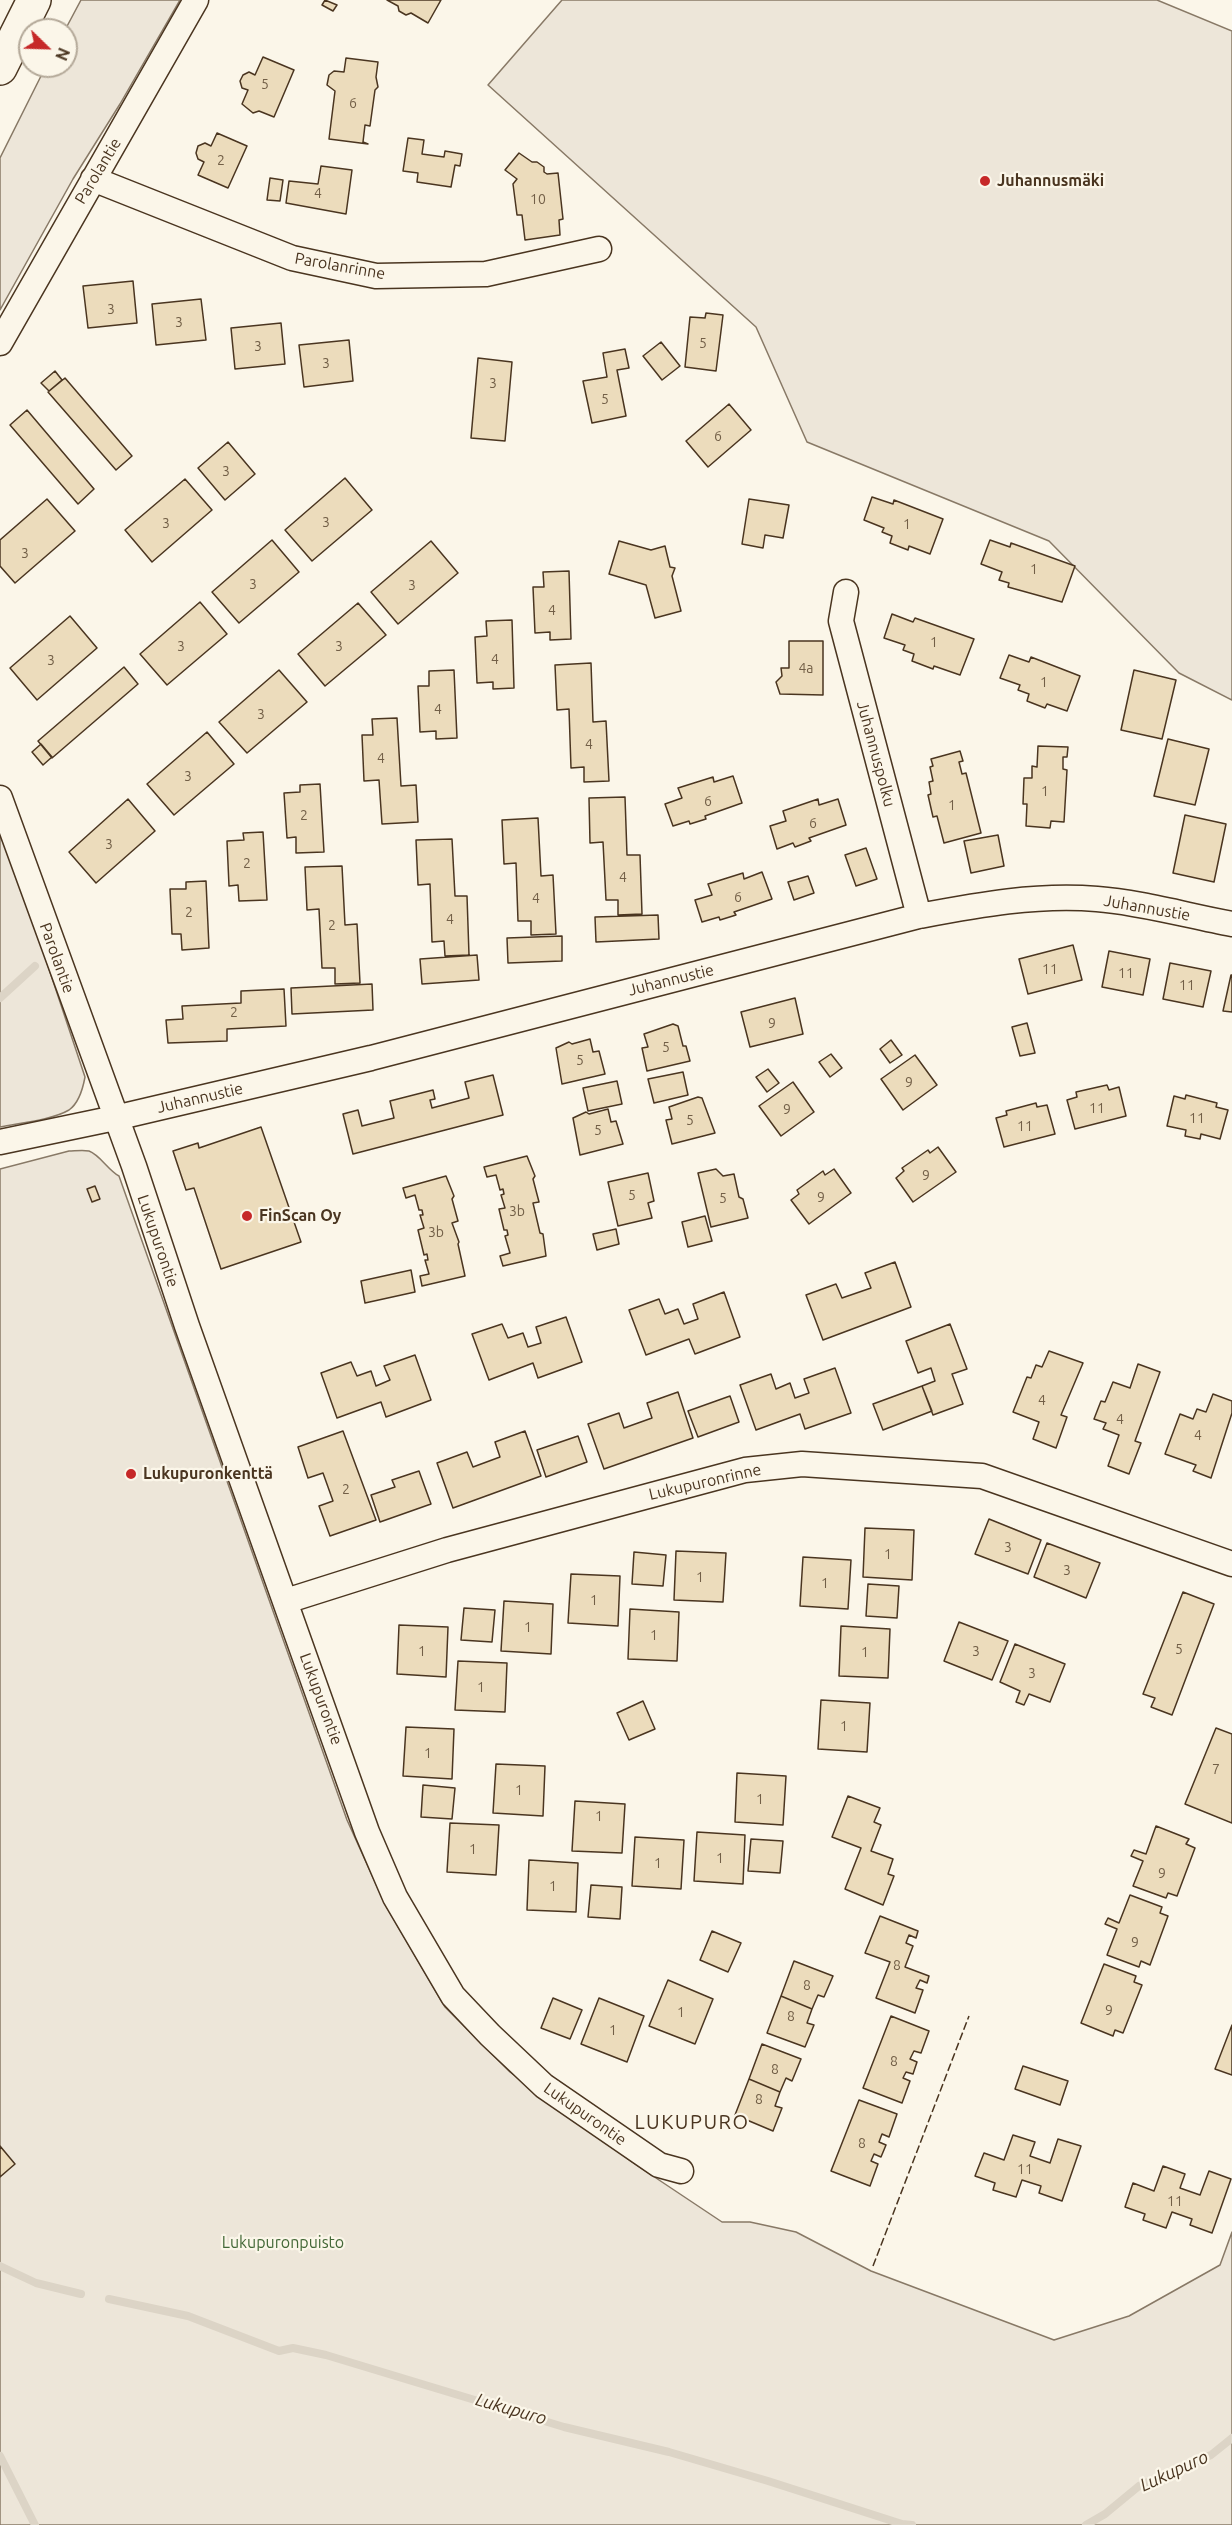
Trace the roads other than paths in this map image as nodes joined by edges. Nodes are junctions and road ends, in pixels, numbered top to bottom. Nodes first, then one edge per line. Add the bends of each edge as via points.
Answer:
1 (34, 0) edge
2 (196, 0) edge
3 (0, 68) edge
4 (93, 179) junction
5 (599, 249) dead end
6 (0, 343) edge
7 (846, 592) dead end
8 (0, 798) edge
9 (919, 916) junction
10 (1232, 924) edge
11 (115, 1118) junction
12 (0, 1142) edge
13 (1232, 1564) edge
14 (286, 1601) junction
15 (681, 2171) dead end

1 - 3 main road
2 - 4 street, Parolantie
4 - 5 street, Parolanrinne via 292,258 376,276 486,274
4 - 6 street, Parolantie
7 - 9 street, Juhannuspolku via 841,621
8 - 11 street, Parolantie
9 - 10 street, Juhannustie via 993,902 1051,897 1098,899
9 - 11 street, Juhannustie via 371,1058
11 - 12 street, Juhannustie
11 - 14 street, Lukupurontie
13 - 14 street, Lukupuronrinne via 982,1476 802,1464 745,1470 447,1550
14 - 15 street, Lukupurontie via 367,1832 394,1897 453,1996 544,2086 659,2165

